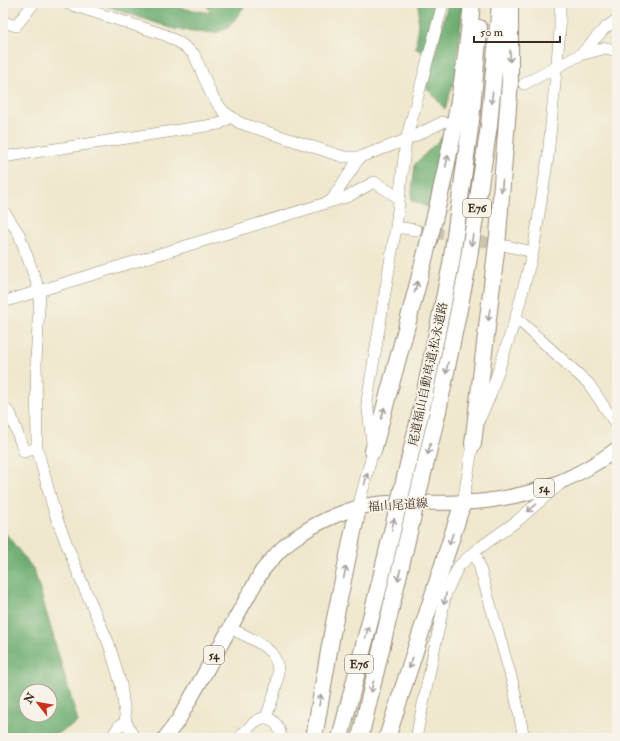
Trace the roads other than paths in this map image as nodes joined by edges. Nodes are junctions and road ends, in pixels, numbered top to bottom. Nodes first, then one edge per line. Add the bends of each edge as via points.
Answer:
1 (34, 3) edge
2 (66, 3) edge
3 (443, 3) edge
4 (472, 3) edge
5 (481, 3) edge
6 (500, 3) edge
7 (510, 3) edge
8 (560, 3) edge
9 (78, 5) edge
10 (616, 20) edge
11 (3, 22) edge
12 (605, 28) junction
13 (612, 49) edge
14 (580, 55) junction
15 (555, 69) junction
16 (524, 84) dead end
17 (231, 117) junction
18 (444, 122) dead end
19 (406, 140) junction
20 (3, 157) edge
21 (360, 157) junction
22 (399, 198) junction
23 (331, 200) junction
24 (3, 210) edge
25 (396, 227) junction
26 (416, 230) tunnel mouth
27 (508, 246) tunnel mouth
28 (533, 252) junction
29 (40, 292) junction
30 (3, 302) edge
31 (515, 320) junction
32 (3, 406) edge
33 (617, 426) edge
34 (473, 444) junction
35 (37, 448) junction
36 (617, 449) edge
37 (373, 451) junction
38 (562, 482) junction
39 (462, 502) junction
40 (358, 508) junction
41 (475, 551) junction
42 (229, 628) junction
43 (266, 717) junction
44 (126, 722) junction
45 (111, 738) edge
46 (134, 738) edge
47 (165, 738) edge
48 (239, 738) edge
49 (281, 738) edge
50 (314, 738) edge
51 (340, 738) edge
52 (360, 738) edge
53 (387, 738) edge
54 (416, 738) edge
55 (524, 738) edge

1 - 11 street via 16,26
2 - 9 street
3 - 19 street
37 -> 4 highway via 437,211 456,122
51 -> 5 highway, 尾道福山自動車道;松永道路 / E76, bridge via 422,406 451,264 471,121
6 -> 52 highway, 尾道福山自動車道;松永道路 / E76, bridge via 489,126 467,270 438,411
7 -> 34 highway via 510,82 498,235
8 - 15 street
9 - 17 street via 180,43 194,54 212,96
10 - 12 street
12 - 13 street via 601,41
12 - 14 street
13 - 14 street
14 - 15 street
15 - 16 street
15 - 28 street via 548,157
17 - 20 street via 219,124
17 - 21 street via 240,123 344,157
18 - 19 street
19 - 21 street
19 - 22 street
21 - 23 street
22 - 23 street via 374,182 349,196
22 - 25 street
23 - 29 street
24 - 29 street via 19,234
25 - 26 street
25 - 37 street via 367,401
27 - 28 street
28 - 31 street
29 - 30 street
29 - 35 street via 36,361
31 - 33 street via 522,323 589,384
31 - 34 street
32 - 35 street via 11,415 24,452
34 - 39 street
35 - 44 street via 55,514 109,644 121,685
36 - 38 main road, 福山尾道線 / 54 via 592,467
40 -> 37 street
38 - 39 main road, 福山尾道線 / 54 via 529,493 491,501
38 -> 41 street
39 - 40 main road, 福山尾道線 / 54 via 377,504
39 -> 53 highway
40 - 42 main road, 福山尾道線 / 54 via 323,521 298,535 279,552 262,571
50 -> 40 highway via 333,628
41 -> 54 street via 458,567 446,593
41 - 55 street via 513,684
42 - 43 street via 267,648 276,658 277,687
42 - 47 main road, 福山尾道線 / 54 via 179,719
43 - 48 street via 260,718
43 - 49 street via 280,728
44 - 45 street via 119,726
44 - 46 street

